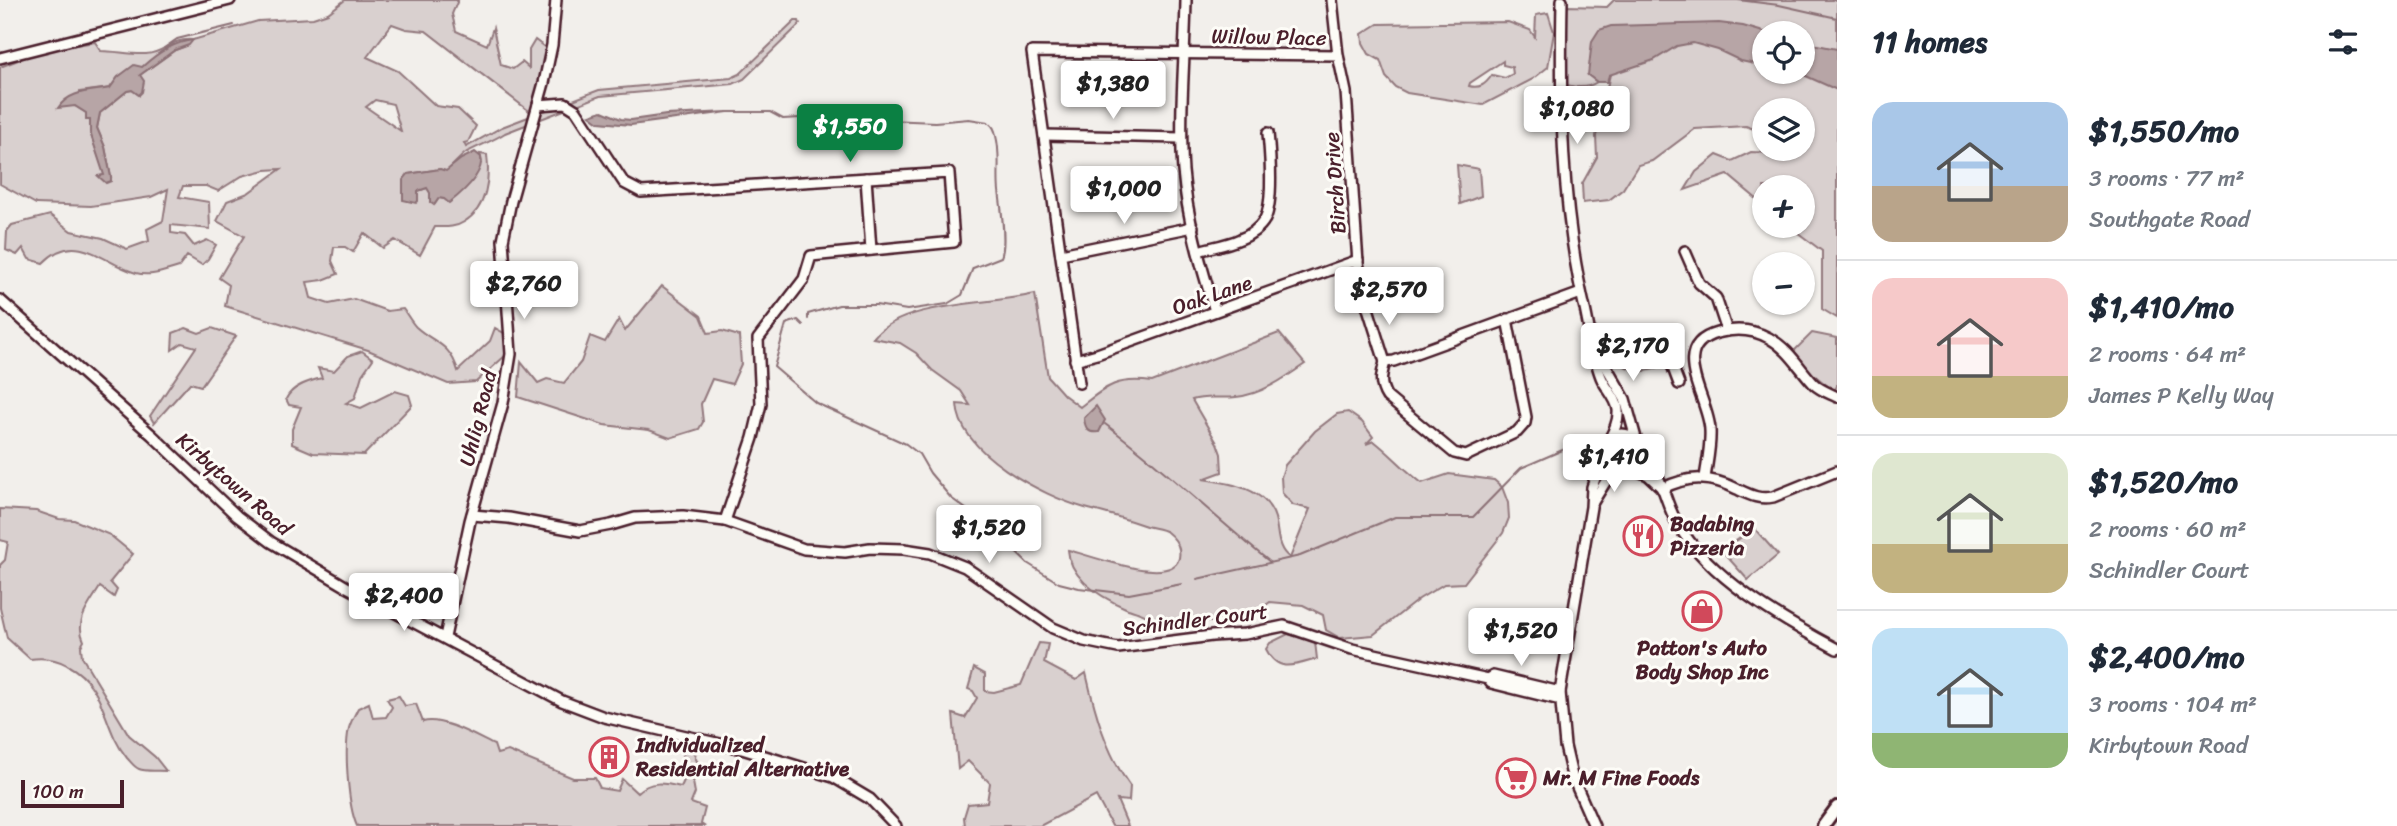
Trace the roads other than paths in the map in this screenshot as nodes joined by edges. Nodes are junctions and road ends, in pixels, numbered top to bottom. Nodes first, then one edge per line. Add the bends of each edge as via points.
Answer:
1 (230, 0) edge
2 (556, 0) edge
3 (1186, 0) edge
4 (1332, 0) edge
5 (1562, 0) edge
6 (1185, 53) junction
7 (1338, 55) junction
8 (0, 58) edge
9 (538, 105) junction
10 (1268, 133) dead end
11 (1044, 135) junction
12 (1181, 138) junction
13 (866, 178) junction
14 (1193, 227) junction
15 (871, 250) junction
16 (1198, 251) junction
17 (1685, 251) dead end
18 (1061, 254) junction
19 (1358, 260) junction
20 (1581, 293) junction
21 (0, 300) edge
22 (1215, 311) junction
23 (1507, 319) junction
24 (1727, 331) junction
25 (1592, 338) junction
26 (1664, 344) dead end
27 (1075, 359) junction
28 (1385, 362) junction
29 (1079, 383) dead end
30 (1679, 384) dead end
31 (1837, 397) edge
32 (1609, 440) junction
33 (1637, 442) junction
34 (1605, 450) junction
35 (1639, 453) junction
36 (1627, 467) junction
37 (1837, 471) edge
38 (1705, 478) junction
39 (1662, 489) junction
40 (1591, 507) junction
41 (472, 514) junction
42 (725, 521) junction
43 (445, 638) junction
44 (1837, 649) edge
45 (1560, 696) junction
46 (1837, 807) edge
47 (896, 826) edge
48 (1594, 826) edge
49 (1823, 826) edge

1 - 8 street
2 - 9 street, Uhlig Road via 552,45
3 - 6 street
4 - 7 street, Birch Drive
5 - 20 street via 1565,191
6 - 7 street, Willow Place
6 - 11 street, Willow Place via 1032,52
6 - 12 street
7 - 19 street, Birch Drive via 1348,115
9 - 13 street via 565,103 576,110 624,183 641,192
9 - 41 street, Uhlig Road via 503,240 511,354 503,403
10 - 16 street via 1264,221 1241,239
11 - 12 street
11 - 18 street
12 - 14 street
13 - 15 street
13 - 15 street via 949,173 954,242
14 - 16 street
14 - 18 street
15 - 42 street via 811,256 804,279 758,339 761,404
16 - 22 street
17 - 24 street via 1699,284 1716,298
18 - 27 street
19 - 22 street, Oak Lane
19 - 28 street, Birch Drive
20 - 23 street
20 - 25 street
21 - 43 street, Kirbytown Road via 254,530 308,565
22 - 27 street, Oak Lane
23 - 28 street
23 - 28 street, Birch Drive via 1525,423 1517,432 1466,456 1454,453 1387,397 1380,377
24 - 31 street via 1766,336 1789,353 1816,386
24 - 38 street via 1700,342 1691,361 1710,431
25 - 32 street via 1602,380 1618,407 1618,422
25 - 33 street via 1625,399
26 - 30 street
27 - 29 street
32 - 33 street via 1624,434
32 - 34 street
33 - 35 street
34 - 36 street via 1611,464
34 - 40 street via 1592,487
35 - 36 street
35 - 39 street via 1656,470
36 - 39 street via 1648,475
36 - 40 street via 1602,485
37 - 38 street via 1763,499
38 - 39 street via 1677,481
39 - 44 street via 1677,522 1727,579
40 - 45 street
41 - 42 street, Schindler Court via 580,531 658,516
41 - 43 street, Uhlig Road
42 - 45 street, Schindler Court via 804,549 930,552 965,567 1053,628 1095,644 1147,646 1284,626 1352,649
43 - 47 street, Kirbytown Road via 582,709 766,755 833,778 870,799
45 - 48 street via 1572,776
46 - 49 main road

